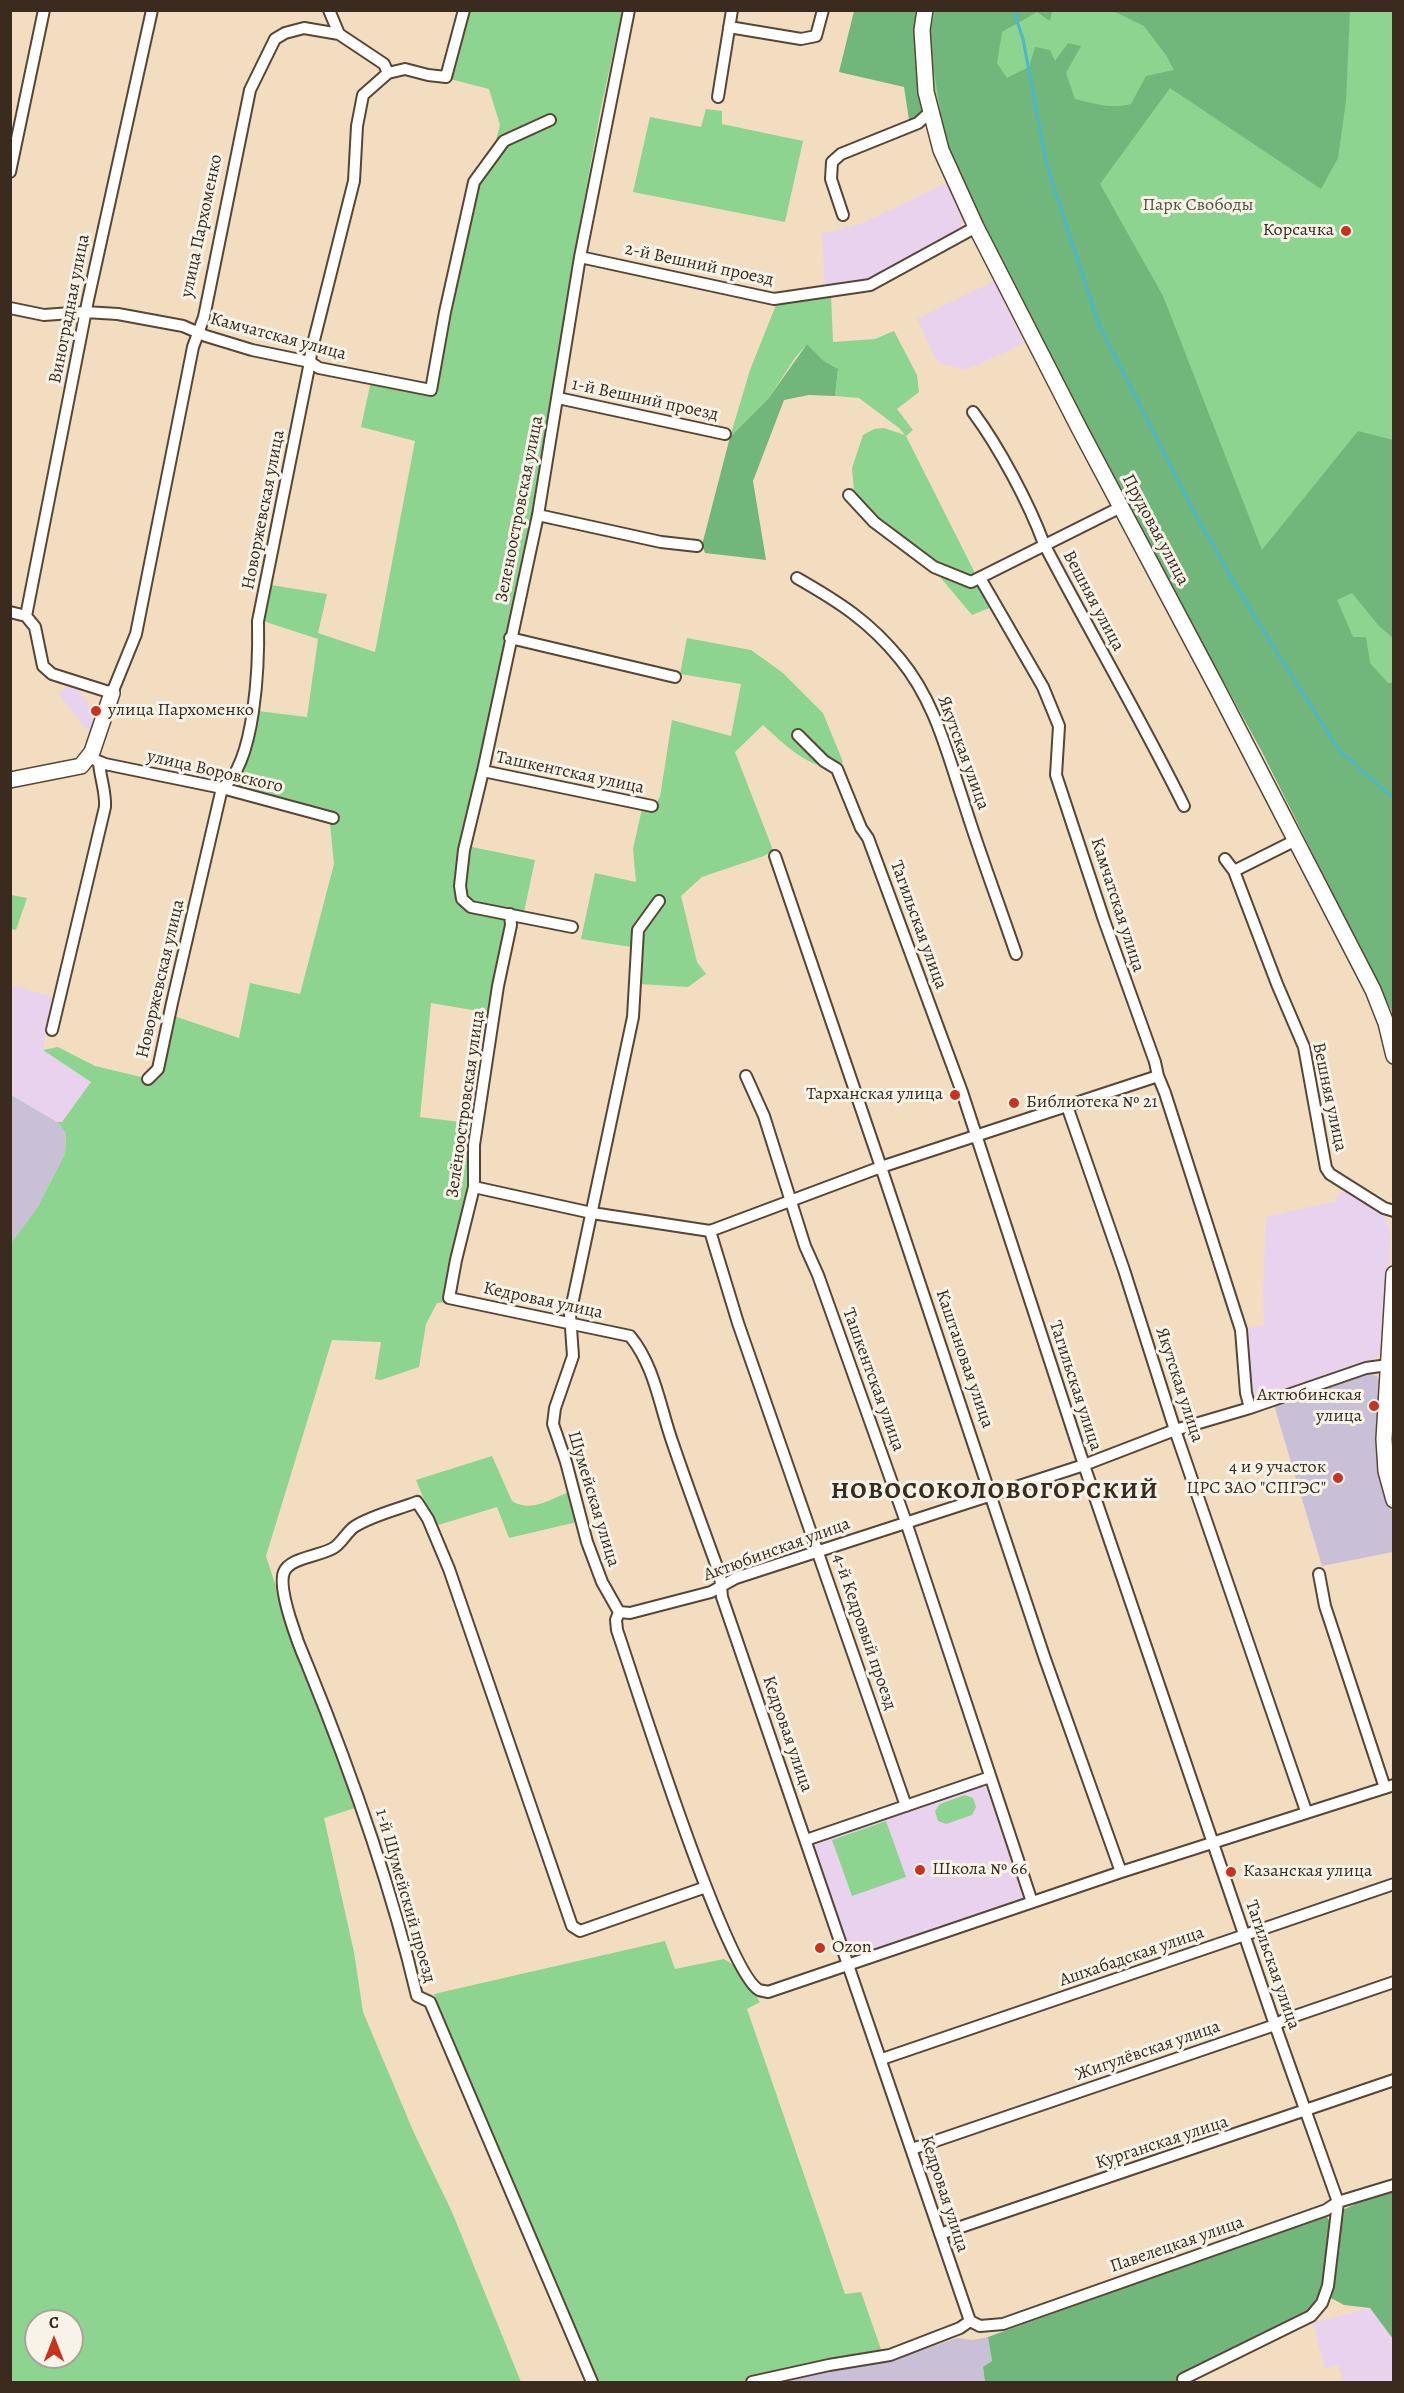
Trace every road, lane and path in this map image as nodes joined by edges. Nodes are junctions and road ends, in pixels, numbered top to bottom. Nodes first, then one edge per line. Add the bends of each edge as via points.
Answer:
1 (44, 10) edge
2 (152, 10) edge
3 (329, 10) edge
4 (464, 10) edge
5 (629, 10) edge
6 (732, 10) edge
7 (823, 10) edge
8 (925, 10) edge
9 (729, 27) junction
10 (339, 34) junction
11 (388, 73) junction
12 (718, 97) dead end
13 (930, 112) junction
14 (550, 120) dead end
15 (10, 172) edge
16 (843, 215) dead end
17 (976, 226) junction
18 (580, 257) junction
19 (10, 308) edge
20 (85, 312) junction
21 (197, 332) junction
22 (310, 362) junction
23 (558, 398) junction
24 (973, 412) dead end
25 (725, 434) dead end
26 (849, 495) dead end
27 (1121, 507) junction
28 (538, 515) junction
29 (1044, 544) junction
30 (697, 546) dead end
31 (797, 578) dead end
32 (980, 578) junction
33 (10, 612) edge
34 (26, 616) junction
35 (510, 638) junction
36 (675, 677) dead end
37 (112, 693) junction
38 (798, 735) dead end
39 (94, 760) junction
40 (483, 771) junction
41 (10, 780) edge
42 (222, 788) junction
43 (651, 806) dead end
44 (1184, 806) dead end
45 (333, 818) dead end
46 (1296, 840) junction
47 (775, 856) dead end
48 (1225, 859) dead end
49 (1234, 871) junction
50 (659, 901) dead end
51 (510, 914) junction
52 (572, 927) dead end
53 (1016, 954) dead end
54 (52, 1030) dead end
55 (1394, 1056) edge
56 (746, 1077) dead end
57 (1158, 1077) junction
58 (148, 1079) dead end
59 (1067, 1106) junction
60 (975, 1137) junction
61 (881, 1167) junction
62 (474, 1187) junction
63 (791, 1200) junction
64 (1394, 1211) edge
65 (592, 1213) junction
66 (710, 1231) junction
67 (1394, 1274) edge
68 (449, 1298) joint
69 (571, 1323) junction
70 (1388, 1365) junction
71 (1250, 1408) junction
72 (1175, 1430) junction
73 (1084, 1465) junction
74 (992, 1495) junction
75 (1394, 1500) edge
76 (906, 1522) junction
77 (819, 1551) junction
78 (1319, 1574) dead end
79 (721, 1587) junction
80 (619, 1612) junction
81 (990, 1777) junction
82 (1389, 1786) edge
83 (906, 1806) junction
84 (1306, 1811) junction
85 (806, 1840) junction
86 (1212, 1842) junction
87 (1121, 1872) junction
88 (1394, 1884) edge
89 (706, 1887) junction
90 (1032, 1902) junction
91 (1245, 1936) junction
92 (849, 1965) junction
93 (1394, 1982) edge
94 (1275, 2025) junction
95 (882, 2060) junction
96 (1394, 2080) edge
97 (1306, 2112) junction
98 (912, 2149) junction
99 (1394, 2185) edge
100 (1338, 2202) junction
101 (940, 2234) junction
102 (970, 2321) junction
103 (1182, 2379) dead end
104 (592, 2382) edge
105 (752, 2382) edge

1 - 15 street
2 - 20 street, Виноградная улица
3 - 10 street
4 - 11 street via 446,77 405,69
5 - 18 street, Зеленоостровская улица
6 - 9 street
7 - 9 street via 816,36 801,39
8 - 13 main road, Прудовая улица via 922,30
9 - 12 street
10 - 11 street via 384,64
10 - 21 street, улица Пархоменко via 304,28 274,39 250,90 204,317
11 - 22 street, Новоржевская улица via 363,95 354,181
13 - 16 street via 918,123 841,154 832,162 831,179
13 - 17 main road, Прудовая улица via 941,150
14 - 22 street, Камчатская улица via 504,141 474,182 431,390 319,368
17 - 18 street, 2-й Вешний проезд via 870,285 774,299
17 - 27 main road, Прудовая улица
18 - 23 street, Зеленоостровская улица
19 - 20 street, Камчатская улица via 44,315
20 - 21 street, Камчатская улица via 118,314
20 - 34 street, Виноградная улица
21 - 22 street, Камчатская улица via 252,350
21 - 37 street, улица Пархоменко via 136,634
22 - 42 street, Новоржевская улица via 258,621 259,658 245,751 232,782
23 - 25 street, 1-й Вешний проезд
23 - 28 street, Зеленоостровская улица
24 - 29 street, Вешняя улица via 986,429
26 - 32 street via 874,522 934,567 971,582
27 - 29 street
27 - 46 main road, Прудовая улица
28 - 30 street
28 - 35 street, Зеленоостровская улица
29 - 32 street
29 - 44 street, Вешняя улица
31 - 53 street, Якутская улица via 846,606 870,627 901,660 925,695 948,749
32 - 57 street, Камчатская улица via 1043,687 1059,726 1056,775
33 - 34 street
34 - 37 street via 35,627 43,666 52,674
35 - 36 street
35 - 40 street, Зеленоостровская улица
37 - 39 main road, улица Пархоменко
38 - 60 street, Тагильская улица via 837,769 843,781 962,1092
39 - 41 main road
39 - 42 street, улица Воровского
39 - 54 street via 106,790 105,807
40 - 43 street, Ташкентская улица
40 - 51 street, Зеленоостровская улица via 464,850 462,899 471,907
42 - 45 street, улица Воровского
42 - 58 street, Новоржевская улица via 158,1069
46 - 49 street
46 - 55 main road, Прудовая улица via 1373,990
47 - 61 street, Каштановая улица
48 - 49 street, Вешняя улица
49 - 64 street, Вешняя улица via 1304,1047 1326,1168
50 - 65 street, Шумейская улица via 638,930 633,1017
51 - 52 street, Зеленоостровская улица
51 - 62 street, Зелёноостровская улица via 512,925 498,986 474,1145
56 - 63 street, Ташкентская улица via 764,1116
57 - 59 street
57 - 71 street, Камчатская улица via 1241,1330
59 - 60 street
59 - 72 street, Якутская улица
60 - 61 street
60 - 73 street, Тагильская улица
61 - 63 street
61 - 74 street, Каштановая улица
62 - 65 street
62 - 68 street, Зелёноостровская улица
63 - 66 street
63 - 76 street, Ташкентская улица
65 - 66 street
65 - 69 street, Шумейская улица
66 - 77 street, 4-й Кедровый проезд via 738,1323
67 - 70 main road
68 - 69 street, Кедровая улица
69 - 79 street, Кедровая улица via 630,1336 641,1349
69 - 80 street, Шумейская улица via 573,1356 553,1424 587,1542
70 - 71 street, Актюбинская улица via 1366,1368
70 - 75 main road via 1384,1439 1386,1471
71 - 72 street, Актюбинская улица
72 - 73 street, Актюбинская улица
72 - 84 street, Якутская улица
73 - 74 street, Актюбинская улица
73 - 86 street, Тагильская улица
74 - 76 street, Актюбинская улица
74 - 87 street, Каштановая улица
76 - 77 street, Актюбинская улица
76 - 81 street, Ташкентская улица
77 - 79 street, Актюбинская улица via 736,1578
77 - 83 street, 4-й Кедровый проезд
78 - 82 street via 1325,1606
79 - 80 street, Актюбинская улица via 630,1613
79 - 85 street, Кедровая улица
80 - 89 street, Шумейская улица via 617,1630
81 - 83 street
81 - 90 street, Ташкентская улица
82 - 84 street
83 - 85 street
84 - 86 street
85 - 92 street, Кедровая улица
86 - 87 street
86 - 91 street, Тагильская улица
87 - 90 street
88 - 91 street, Ашхабадская улица
89 - 92 street, Шумейская улица via 739,1961 759,1990 768,1992
89 - 104 street, 1-й Шумейский проезд via 580,1931 572,1926 448,1569 417,1502 353,1527 335,1547 288,1565 282,1587 303,1656 379,1855 417,1995 430,2002
90 - 92 street
91 - 94 street, Тагильская улица
91 - 95 street, Ашхабадская улица
92 - 95 street, Кедровая улица
93 - 94 street, Жигулёвская улица
94 - 97 street, Тагильская улица
94 - 98 street, Жигулёвская улица
95 - 98 street, Кедровая улица
96 - 97 street, Курганская улица
97 - 100 street, Тагильская улица
97 - 101 street, Курганская улица
98 - 101 street, Кедровая улица
99 - 100 street, Павелецкая улица
100 - 102 street, Павелецкая улица via 1326,2210 1003,2324 980,2326
100 - 103 street via 1328,2286 1322,2303 1311,2316
101 - 102 street, Кедровая улица
102 - 105 street via 890,2355

